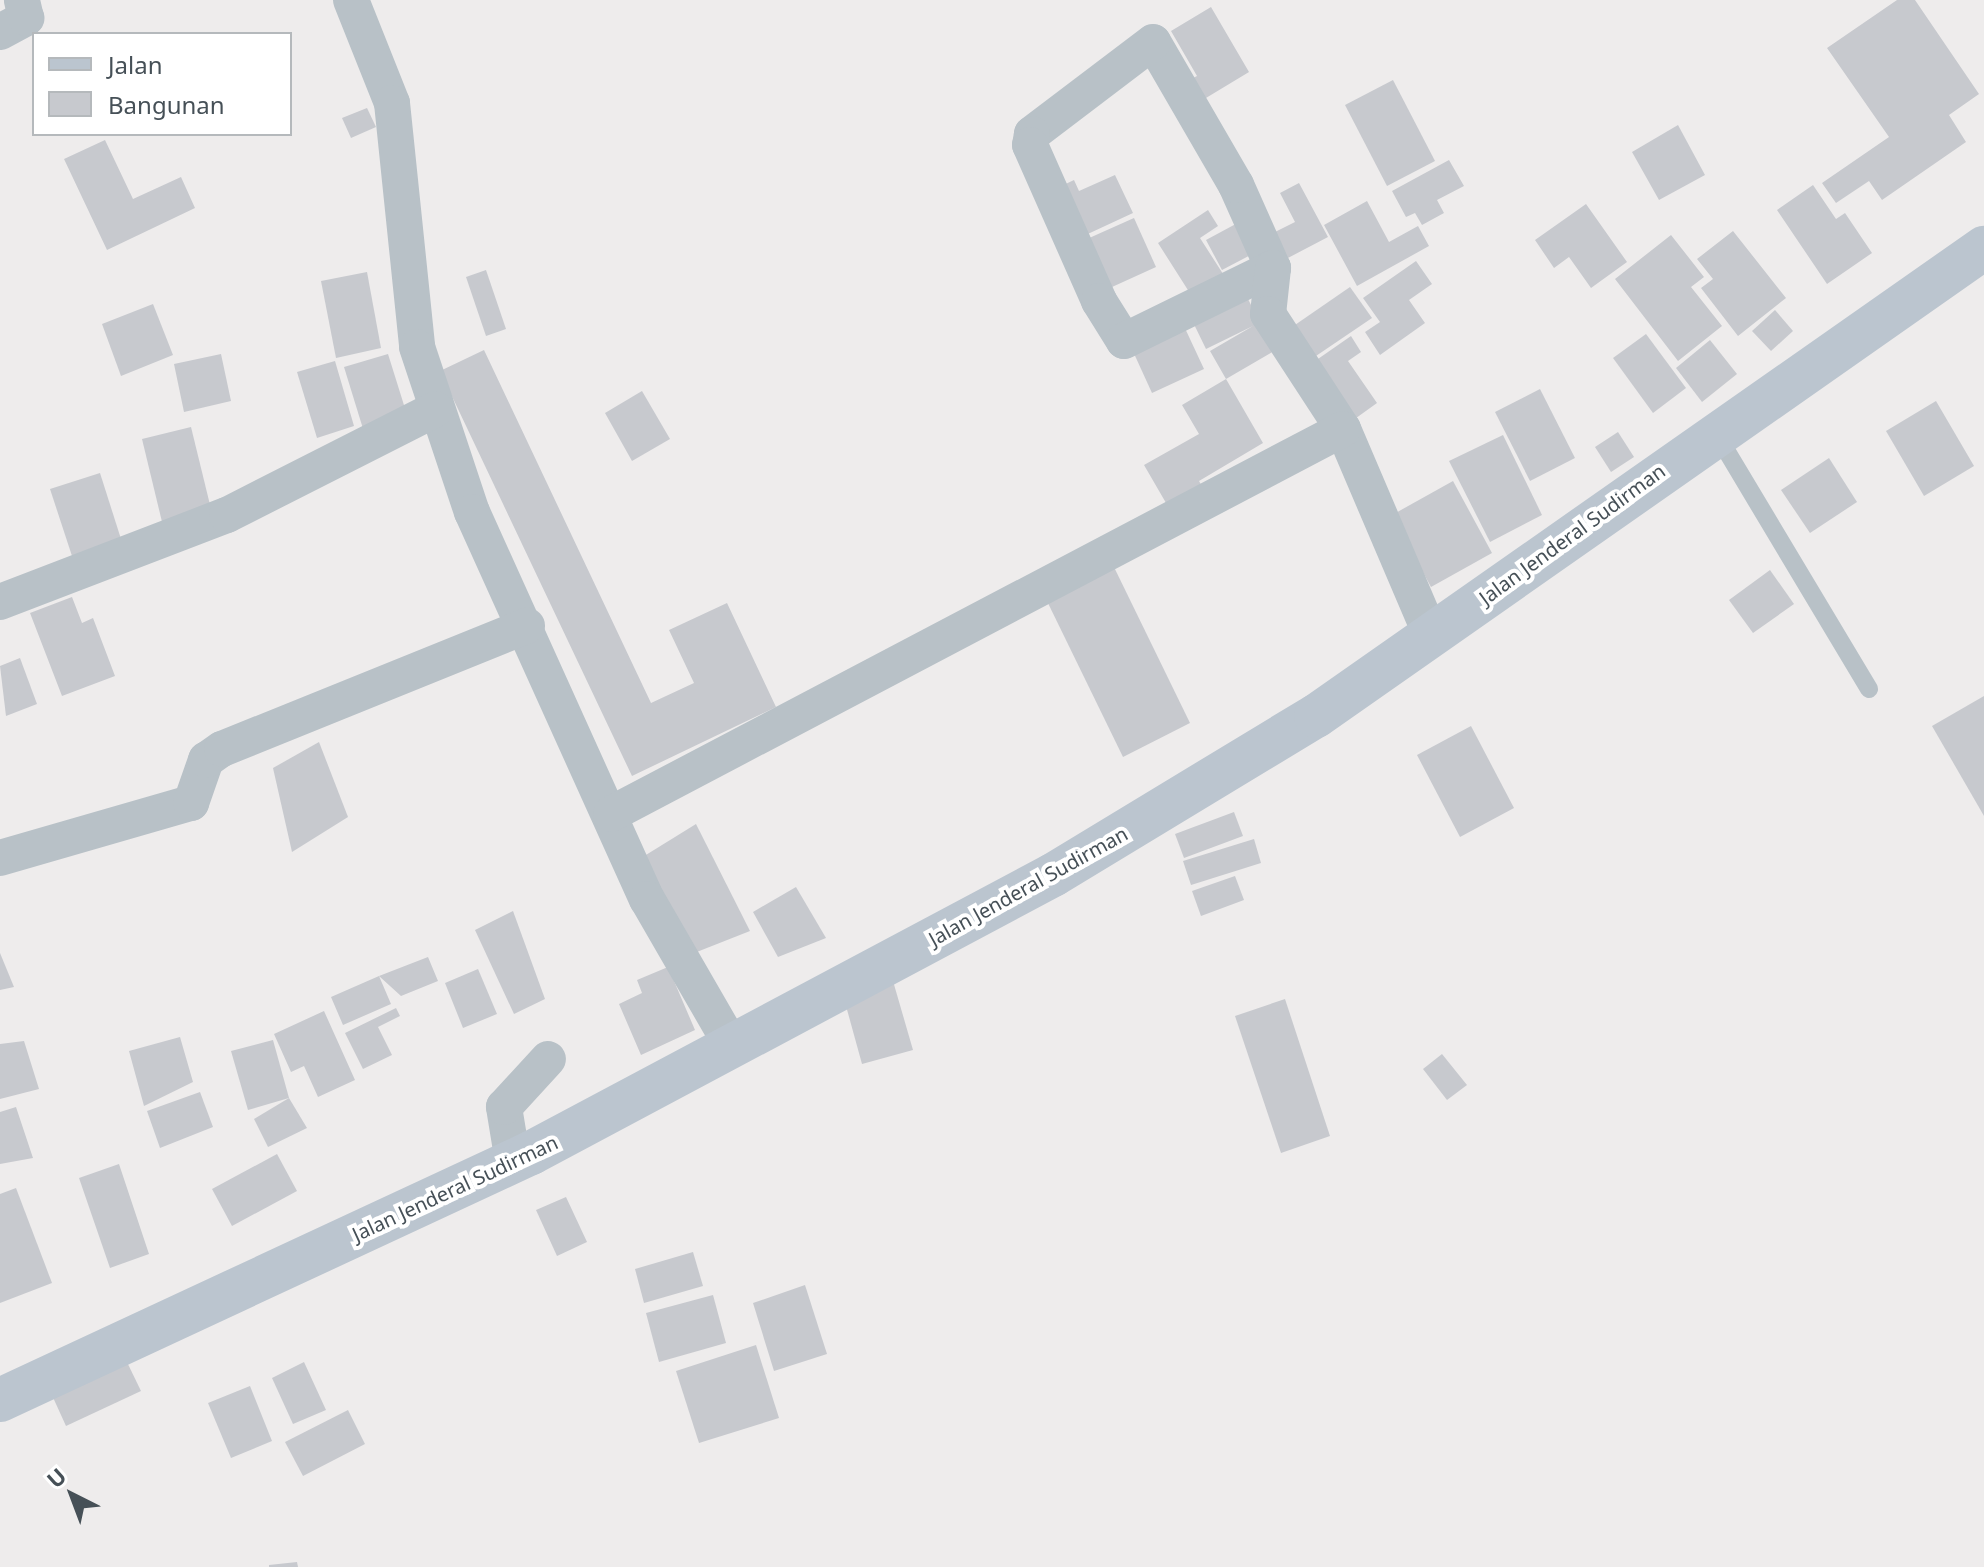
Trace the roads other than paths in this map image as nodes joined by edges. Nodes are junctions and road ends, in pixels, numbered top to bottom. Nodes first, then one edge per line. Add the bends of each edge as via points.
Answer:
1 (22, 0) edge
2 (351, 0) edge
3 (0, 32) edge
4 (1984, 248) edge
5 (1273, 268) junction
6 (423, 413) junction
7 (1343, 429) junction
8 (1716, 432) junction
9 (0, 602) edge
10 (527, 626) junction
11 (1431, 635) junction
12 (1869, 689) dead end
13 (611, 814) junction
14 (0, 858) edge
15 (732, 1046) junction
16 (548, 1059) dead end
17 (513, 1162) junction
18 (0, 1400) edge

1 - 3 street via 26,18
2 - 6 street via 401,144
4 - 8 main road, Jalan Jenderal Sudirman
5 - 5 street via 1124,341 1093,287 1030,145 1032,134 1153,42 1236,185
5 - 7 street via 1268,314
6 - 9 street via 227,515
6 - 10 street
7 - 11 street
7 - 13 street
8 - 11 main road, Jalan Jenderal Sudirman
8 - 12 lane
10 - 13 street
10 - 14 street via 222,749 206,760 191,803
11 - 15 main road, Jalan Jenderal Sudirman via 1229,772 1067,867
13 - 15 street via 647,899
15 - 17 main road, Jalan Jenderal Sudirman
16 - 17 street via 504,1107
17 - 18 main road, Jalan Jenderal Sudirman

